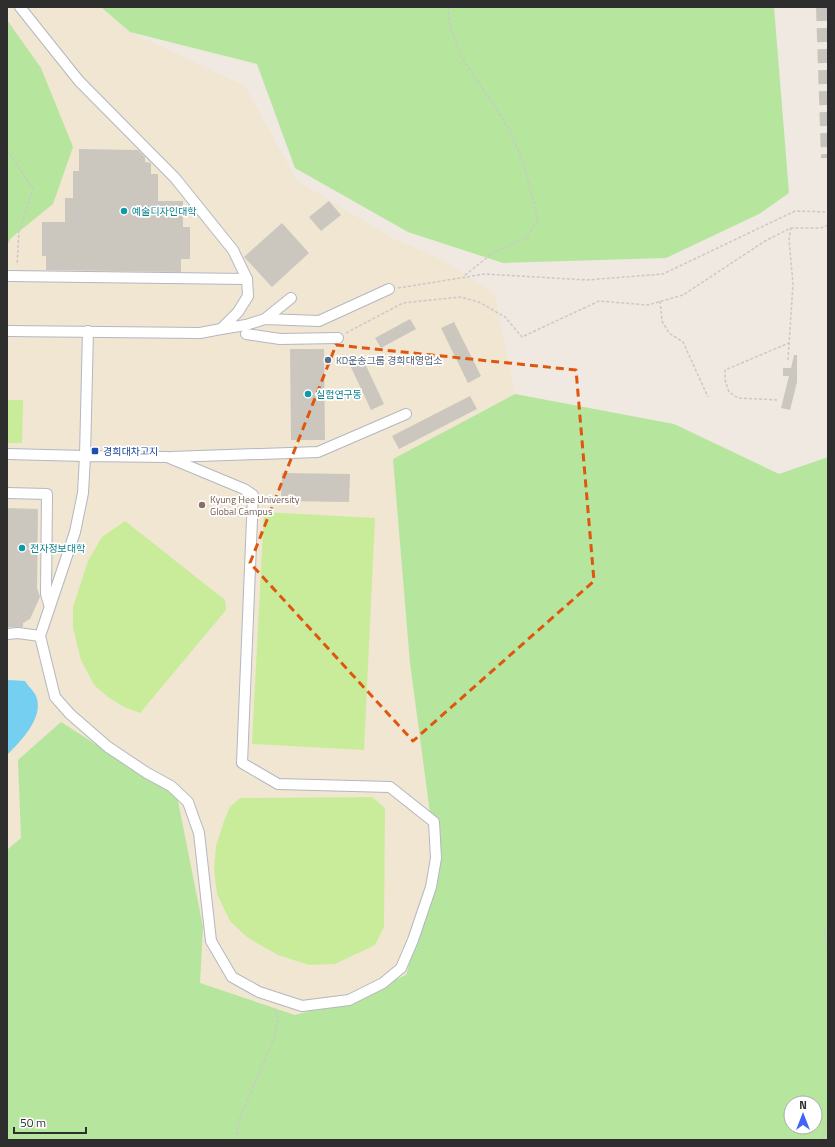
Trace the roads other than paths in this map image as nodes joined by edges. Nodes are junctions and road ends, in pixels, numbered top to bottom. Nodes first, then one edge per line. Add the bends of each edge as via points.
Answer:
1 (20, 7) edge
2 (7, 276) edge
3 (247, 279) junction
4 (389, 289) road end
5 (291, 298) dead end
6 (265, 319) junction
7 (221, 329) junction
8 (7, 331) edge
9 (88, 331) junction
10 (246, 334) dead end
11 (338, 338) road end
12 (406, 414) dead end
13 (7, 454) edge
14 (85, 456) junction
15 (167, 457) junction
16 (7, 493) edge
17 (49, 606) junction
18 (7, 634) edge
19 (40, 636) junction

1 - 3 street via 79,81 175,178 233,250
2 - 3 street
3 - 7 street via 248,296 238,312
4 - 6 street via 319,321
5 - 6 street
6 - 7 street
7 - 9 street via 200,333
8 - 9 street
9 - 14 street
10 - 11 street via 280,339
12 - 15 street via 318,452
13 - 14 street
14 - 15 street
14 - 17 street via 83,493 75,532
15 - 19 street via 253,495 242,763 278,784 390,787 434,822 436,858 431,887 401,968 383,984 349,1000 302,1006 259,992 232,977 211,941 199,833 188,802 171,786 108,747 70,714 55,697
16 - 17 street via 47,494 46,594
17 - 19 street
18 - 19 street

